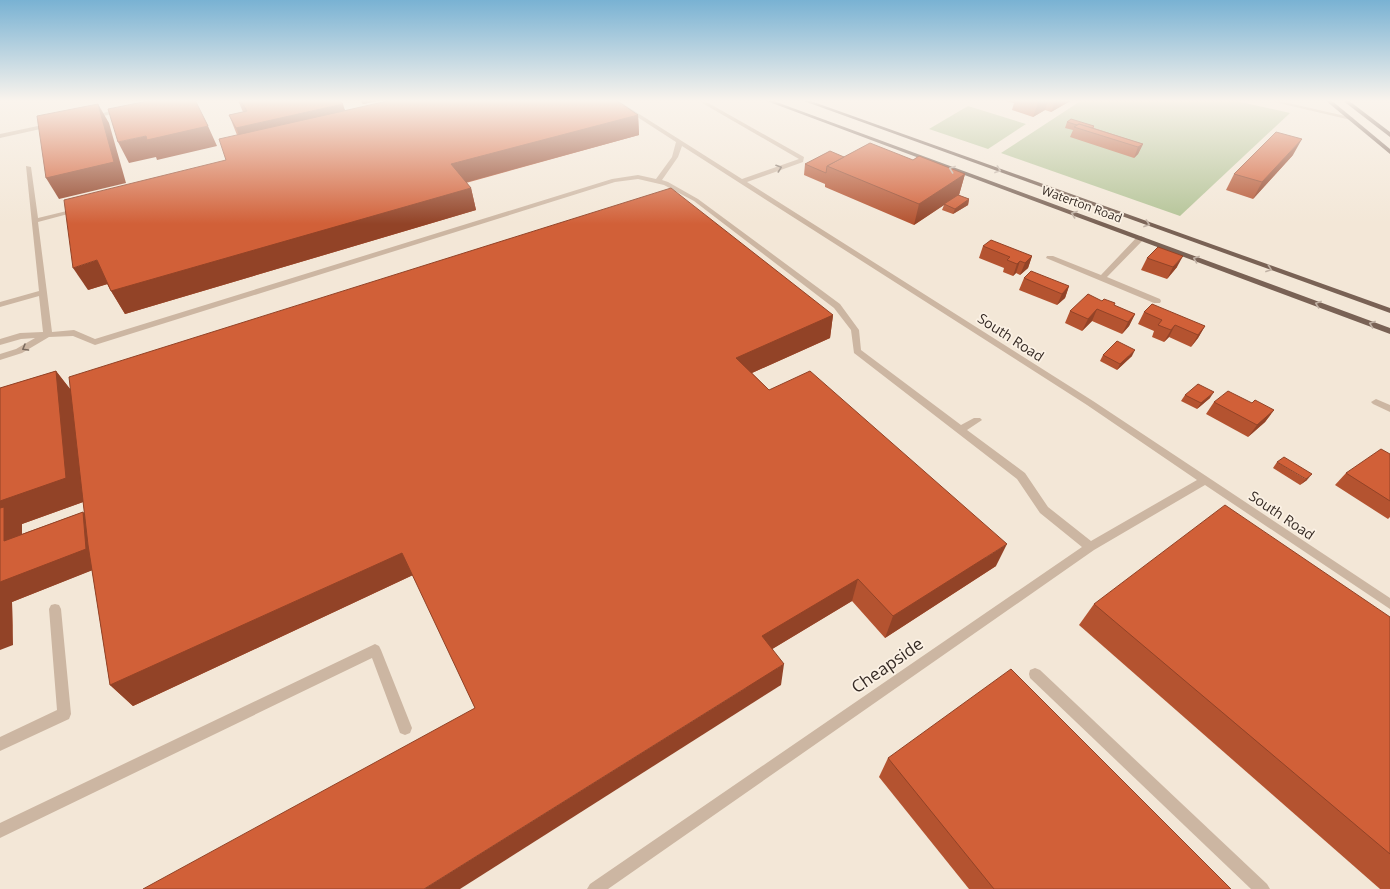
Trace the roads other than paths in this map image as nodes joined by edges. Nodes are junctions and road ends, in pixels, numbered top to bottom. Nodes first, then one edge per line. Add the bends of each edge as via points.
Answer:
1 (680, 141) joint
2 (773, 141) edge
3 (879, 141) edge
4 (919, 141) edge
5 (1378, 141) edge
6 (1390, 152) edge
7 (28, 167) dead end
8 (658, 181) junction
9 (742, 181) junction
10 (87, 208) edge
11 (34, 221) junction
12 (1141, 238) junction
13 (1050, 258) dead end
14 (1102, 278) junction
15 (42, 293) junction
16 (1157, 301) dead end
17 (0, 305) edge
18 (1390, 311) edge
19 (1390, 331) edge
20 (48, 334) junction
21 (0, 342) edge
22 (0, 357) edge
23 (1376, 402) dead end
24 (1390, 409) edge
25 (977, 420) dead end
26 (960, 430) junction
27 (1205, 480) junction
28 (1090, 547) junction
29 (1390, 604) edge
30 (55, 609) dead end
31 (1035, 674) dead end
32 (405, 728) dead end
33 (0, 744) edge
34 (0, 831) edge
35 (595, 889) edge
36 (1262, 889) edge

1 - 8 street via 675,157
1 - 9 street, South Road
9 -> 2 street via 801,161 802,158
12 -> 3 main road, Waterton Road
4 -> 18 main road, Waterton Road
5 - 6 main road
7 - 11 street
8 - 20 street via 638,178 614,180 95,342 74,333
8 - 26 street via 696,200 837,306 855,330 857,351
9 - 27 street, South Road
10 - 11 street
11 - 15 street
12 - 14 street
19 -> 12 main road, Waterton Road
13 - 14 street
14 - 16 street
15 - 17 street
15 - 20 street
20 - 21 street via 20,336
20 -> 22 street via 19,351
23 - 24 street
25 - 26 street
26 - 28 street via 1021,476 1044,510
27 - 28 street, Cheapside
27 - 29 street, South Road
28 - 35 street, Cheapside
30 - 33 street via 64,714
31 - 36 street
32 - 34 street via 375,650

